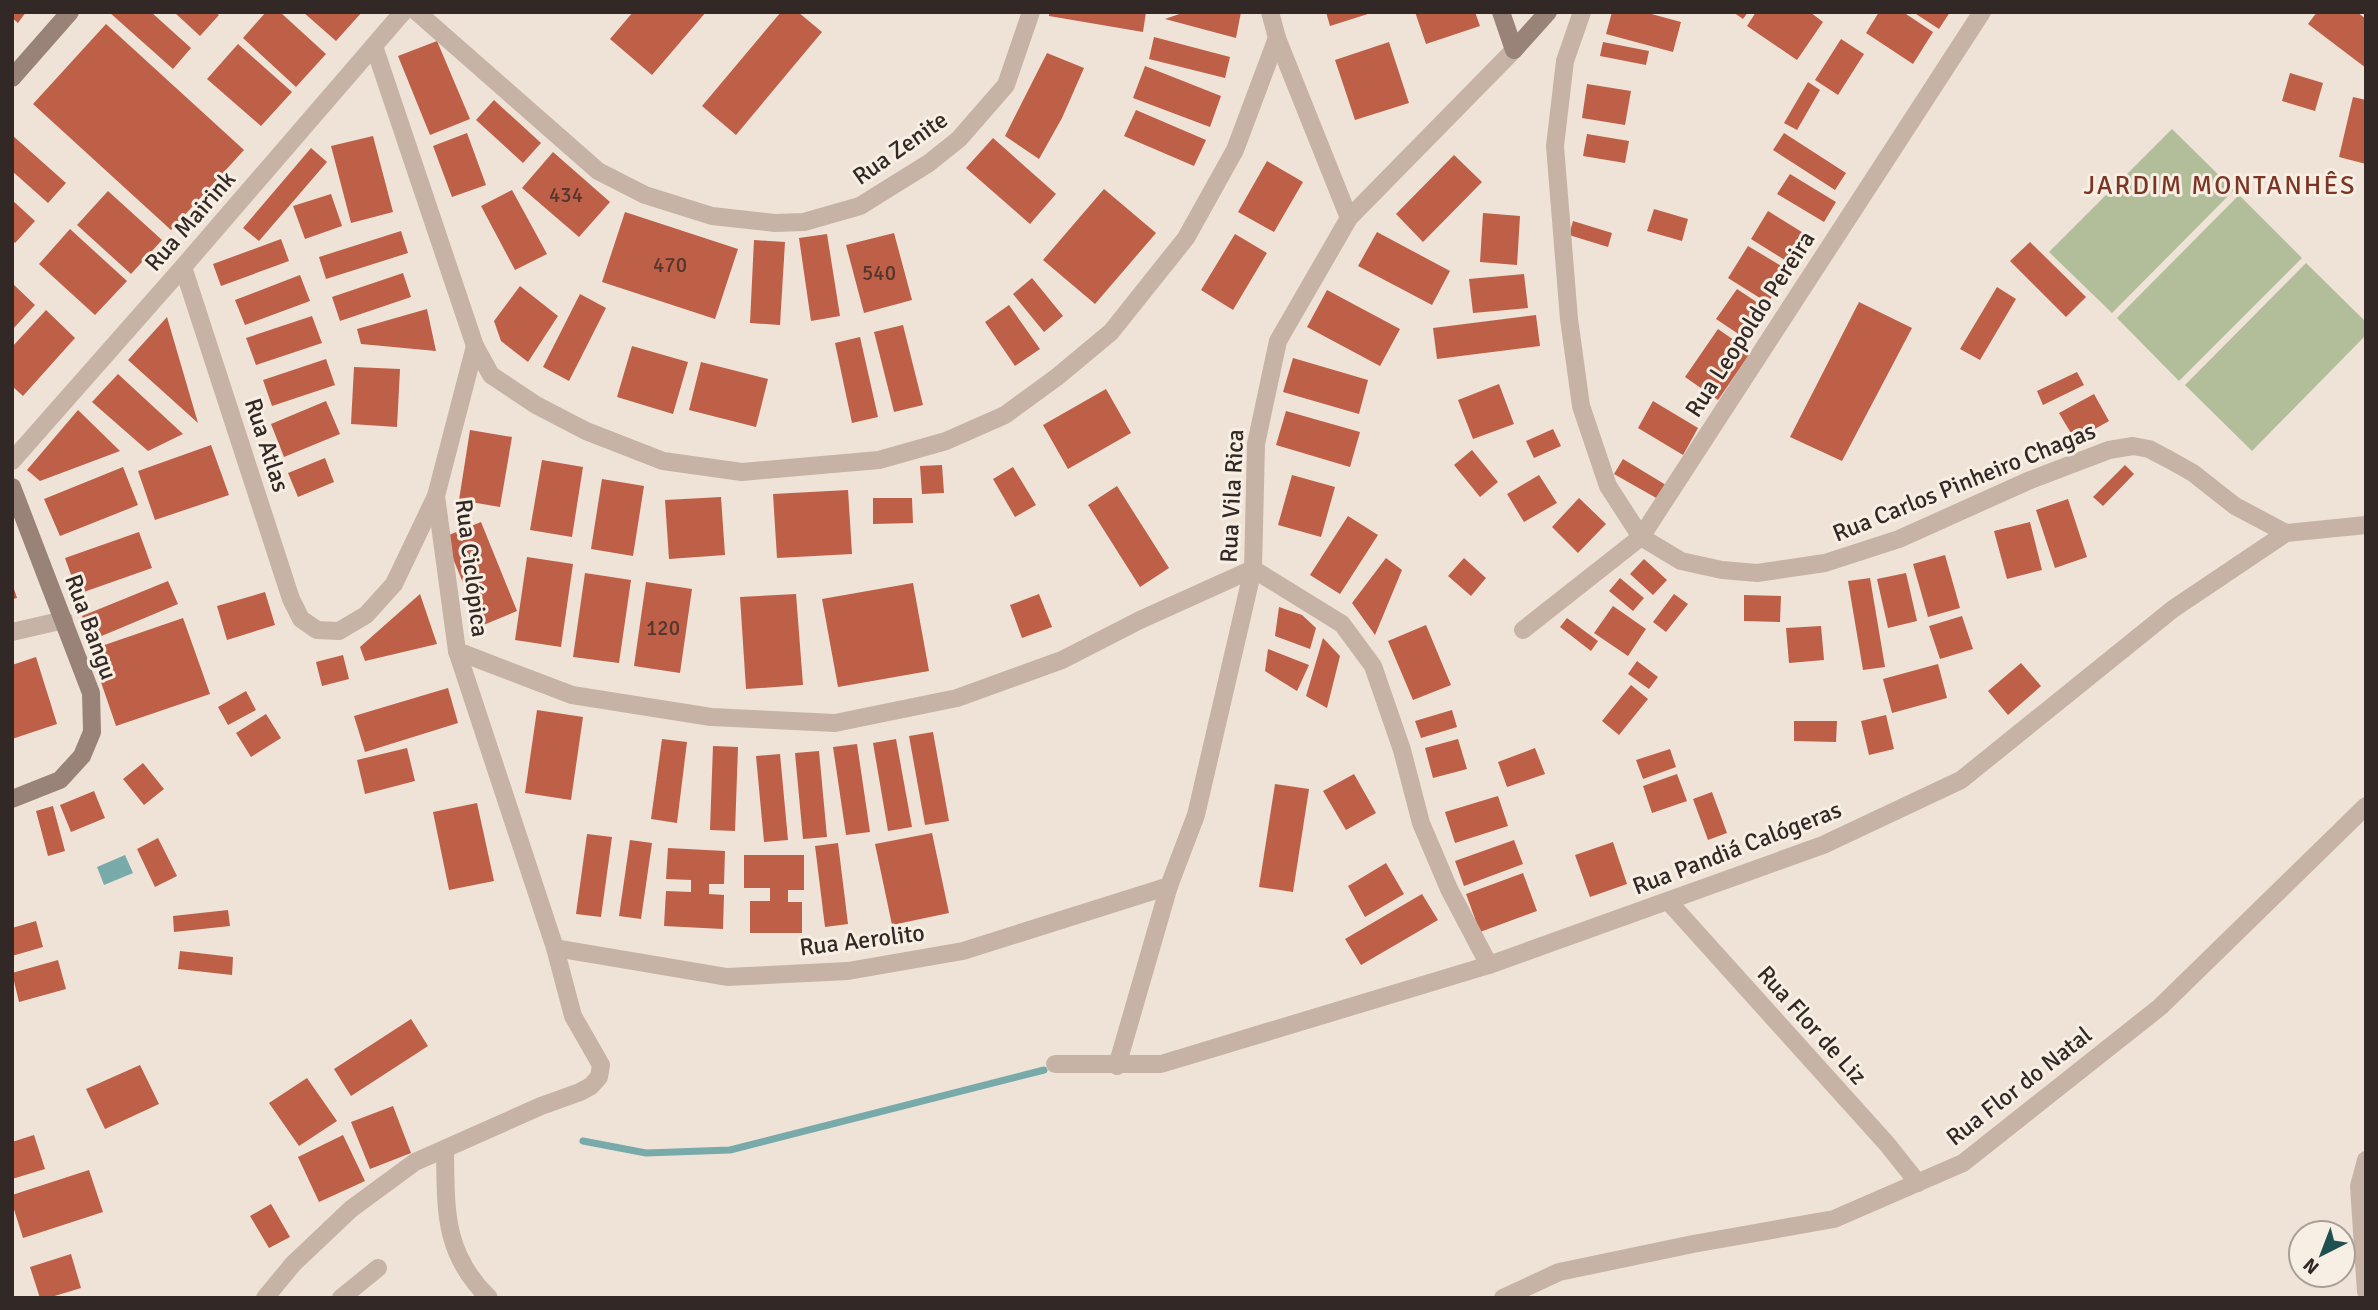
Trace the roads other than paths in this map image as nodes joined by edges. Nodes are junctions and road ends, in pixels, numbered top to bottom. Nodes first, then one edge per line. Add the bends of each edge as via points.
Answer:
1 (70, 12) edge
2 (402, 12) edge
3 (417, 12) edge
4 (1031, 12) edge
5 (1270, 12) edge
6 (1501, 12) edge
7 (1548, 12) edge
8 (1582, 12) edge
9 (1982, 12) edge
10 (1277, 38) junction
11 (374, 46) junction
12 (1514, 50) junction
13 (12, 78) edge
14 (1349, 218) junction
15 (183, 267) junction
16 (475, 346) junction
17 (12, 461) edge
18 (12, 488) edge
19 (436, 496) junction
20 (2366, 525) edge
21 (2286, 533) junction
22 (1641, 537) junction
23 (1253, 569) junction
24 (64, 620) junction
25 (1523, 630) dead end
26 (12, 632) edge
27 (457, 651) junction
28 (12, 799) edge
29 (2366, 806) edge
30 (1168, 886) junction
31 (1668, 901) junction
32 (555, 948) junction
33 (1489, 965) junction
34 (1055, 1064) dead end
35 (1117, 1066) junction
36 (445, 1150) junction
37 (2366, 1160) edge
38 (1918, 1183) junction
39 (378, 1268) dead end
40 (2366, 1292) edge
41 (265, 1298) edge
42 (341, 1298) edge
43 (489, 1298) edge
44 (1503, 1298) edge

1 - 13 street
2 - 11 street, Rua Mairink
3 - 4 street, Rua Zenite via 598,171 645,195 712,216 775,223 804,222 860,206 899,184 959,139 1006,85
5 - 10 street
6 - 12 street
7 - 12 street, Rua Vila Rica
8 - 22 street, Rua Carlos Pinheiro Chagas via 1565,61 1555,146 1569,319 1581,407 1608,486
9 - 22 street, Rua Leopoldo Pereira
10 - 14 street
10 - 16 street via 1235,150 1186,239 1111,332 1005,415 946,441 878,460 742,472 663,461 586,431 536,405 491,375
11 - 15 street, Rua Mairink
11 - 16 street
12 - 14 street, Rua Vila Rica
14 - 23 street, Rua Vila Rica via 1278,341 1256,444
15 - 17 street, Rua Mairink
15 - 19 street, Rua Atlas via 301,619 317,630 339,631 366,615 394,584
16 - 19 street, Rua Ciclópica
18 - 24 street, Rua Bangu
19 - 27 street, Rua Ciclópica
20 - 21 street, Rua Pandiá Calógeras
21 - 22 street, Rua Carlos Pinheiro Chagas via 2235,506 2193,473 2149,449 2133,446 2097,454 1899,539 1825,563 1757,573 1722,570 1681,561
21 - 31 street, Rua Pandiá Calógeras via 2174,609 1961,780 1823,845
22 - 25 street, Rua Leopoldo Pereira
23 - 27 street via 1062,660 957,698 835,723 711,717 572,695
23 - 30 street, Rua Vila Rica via 1196,815
23 - 33 street via 1342,624 1373,666 1421,823
24 - 26 street
24 - 28 street, Rua Bangu via 91,693 92,732 82,756 60,780
27 - 32 street, Rua Ciclópica
29 - 38 street, Rua Flor do Natal via 2160,1007 1963,1163
30 - 32 street, Rua Aerolito via 963,951 848,971 727,977
30 - 35 street, Rua Vila Rica
31 - 33 street, Rua Pandiá Calógeras
31 - 38 street, Rua Flor de Liz
32 - 36 street, Rua Ciclópica via 572,1016 601,1065 599,1077 580,1092
33 - 35 street, Rua Pandiá Calógeras via 1161,1064
34 - 35 street, Rua Pandiá Calógeras
36 - 41 street via 415,1162 351,1209
36 - 43 street via 446,1204 453,1245 474,1283
37 - 40 street via 2359,1186
38 - 44 street, Rua Flor do Natal via 1834,1219 1559,1272
39 - 42 street

